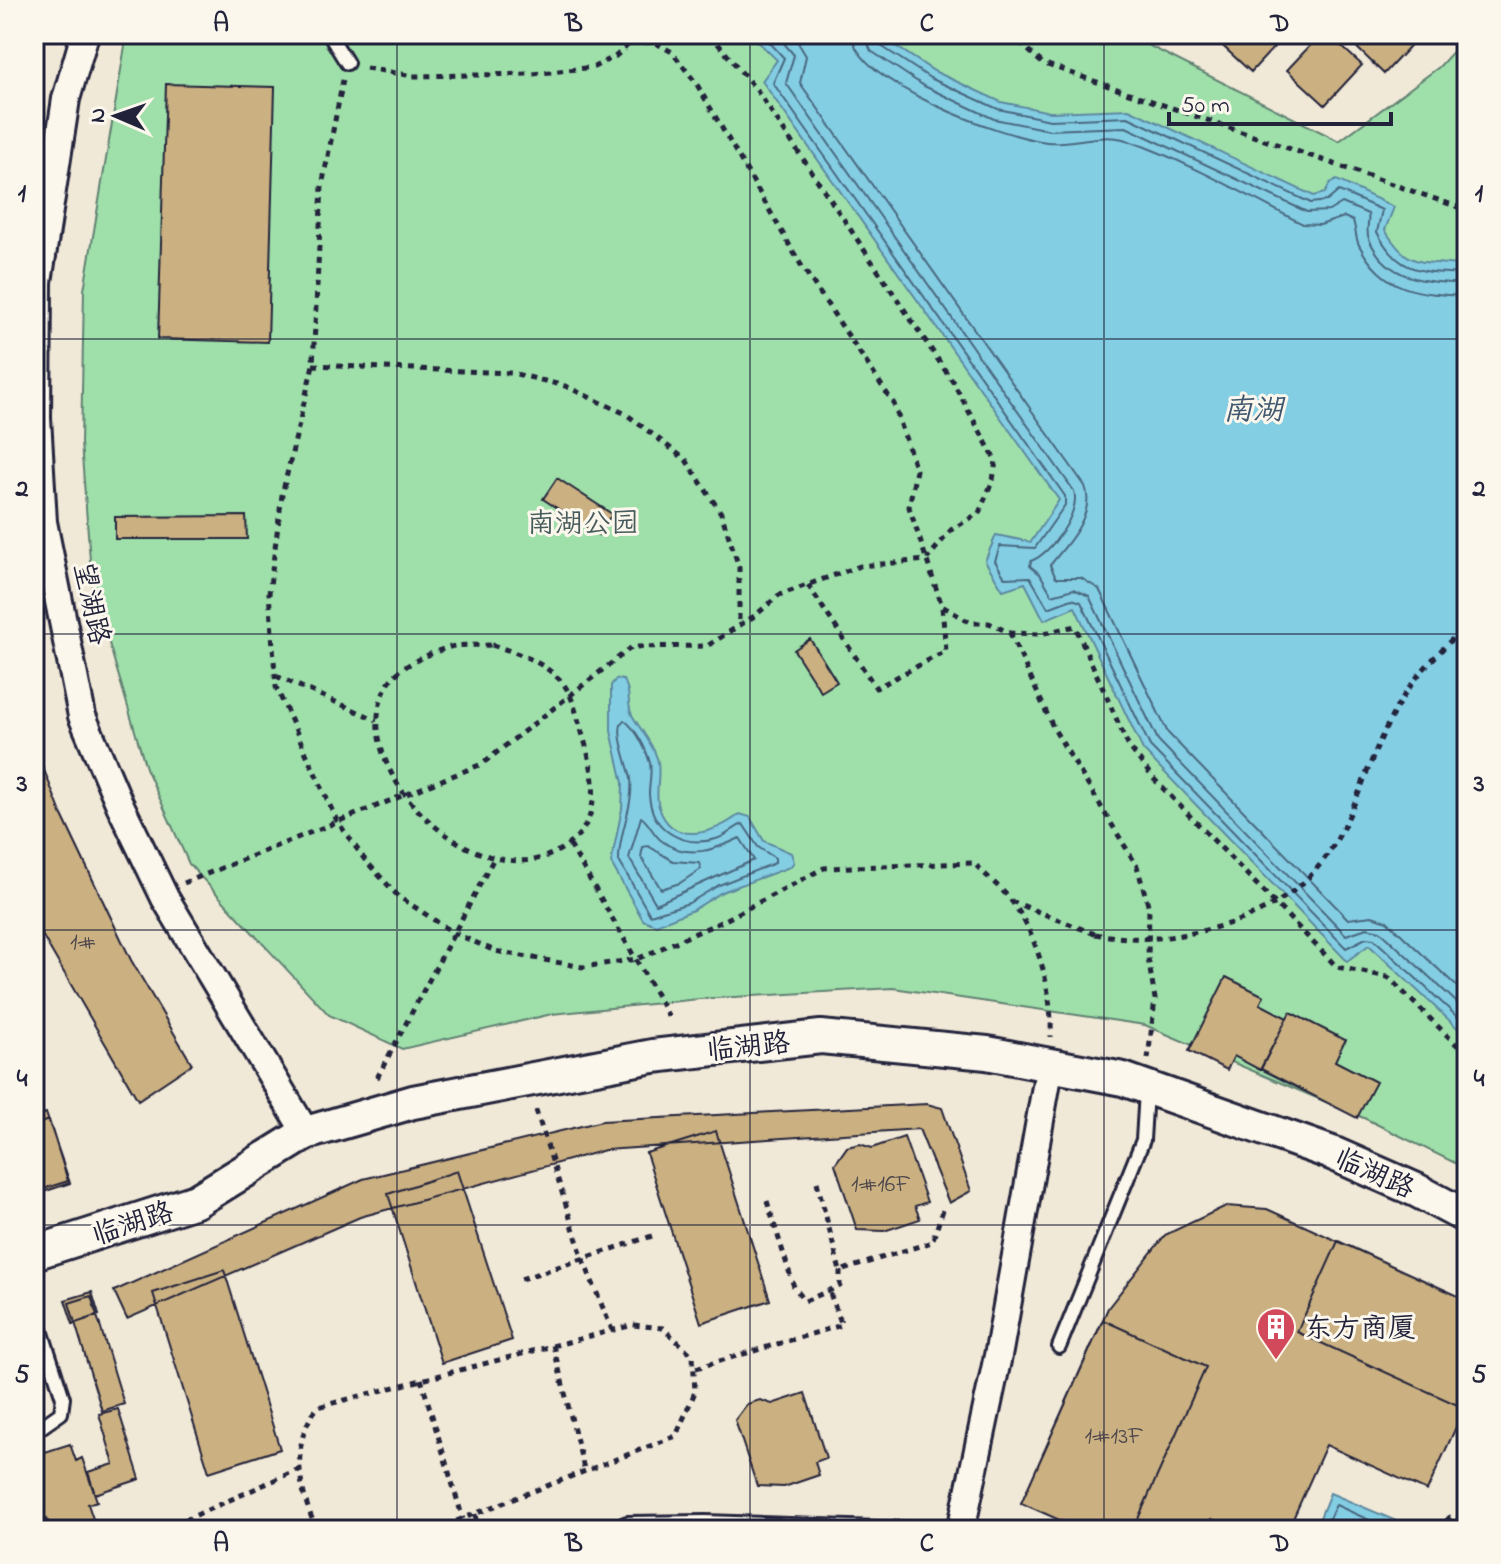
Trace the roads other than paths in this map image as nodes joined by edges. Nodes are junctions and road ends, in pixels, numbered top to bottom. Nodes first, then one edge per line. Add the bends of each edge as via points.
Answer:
1 (85, 34) edge
2 (329, 34) edge
3 (347, 63) road end
4 (1050, 1064) junction
5 (1146, 1087) junction
6 (306, 1133) junction
7 (1467, 1217) edge
8 (34, 1253) edge
9 (34, 1308) edge
10 (1059, 1347) dead end
11 (34, 1432) edge
12 (610, 1530) edge
13 (938, 1530) edge
14 (961, 1530) edge

1 - 6 street, 望湖路 via 66,99 38,282 37,418 43,522 82,716 165,898
2 - 3 lane
4 - 5 street, 临湖路
4 - 6 street, 临湖路 via 821,1037 653,1056 413,1102
4 - 14 street
5 - 7 street, 临湖路 via 1332,1153
5 - 10 lane via 1143,1140
6 - 8 street, 临湖路 via 196,1201
9 - 11 lane via 63,1398 61,1413
12 - 13 lane via 627,1523 705,1522

